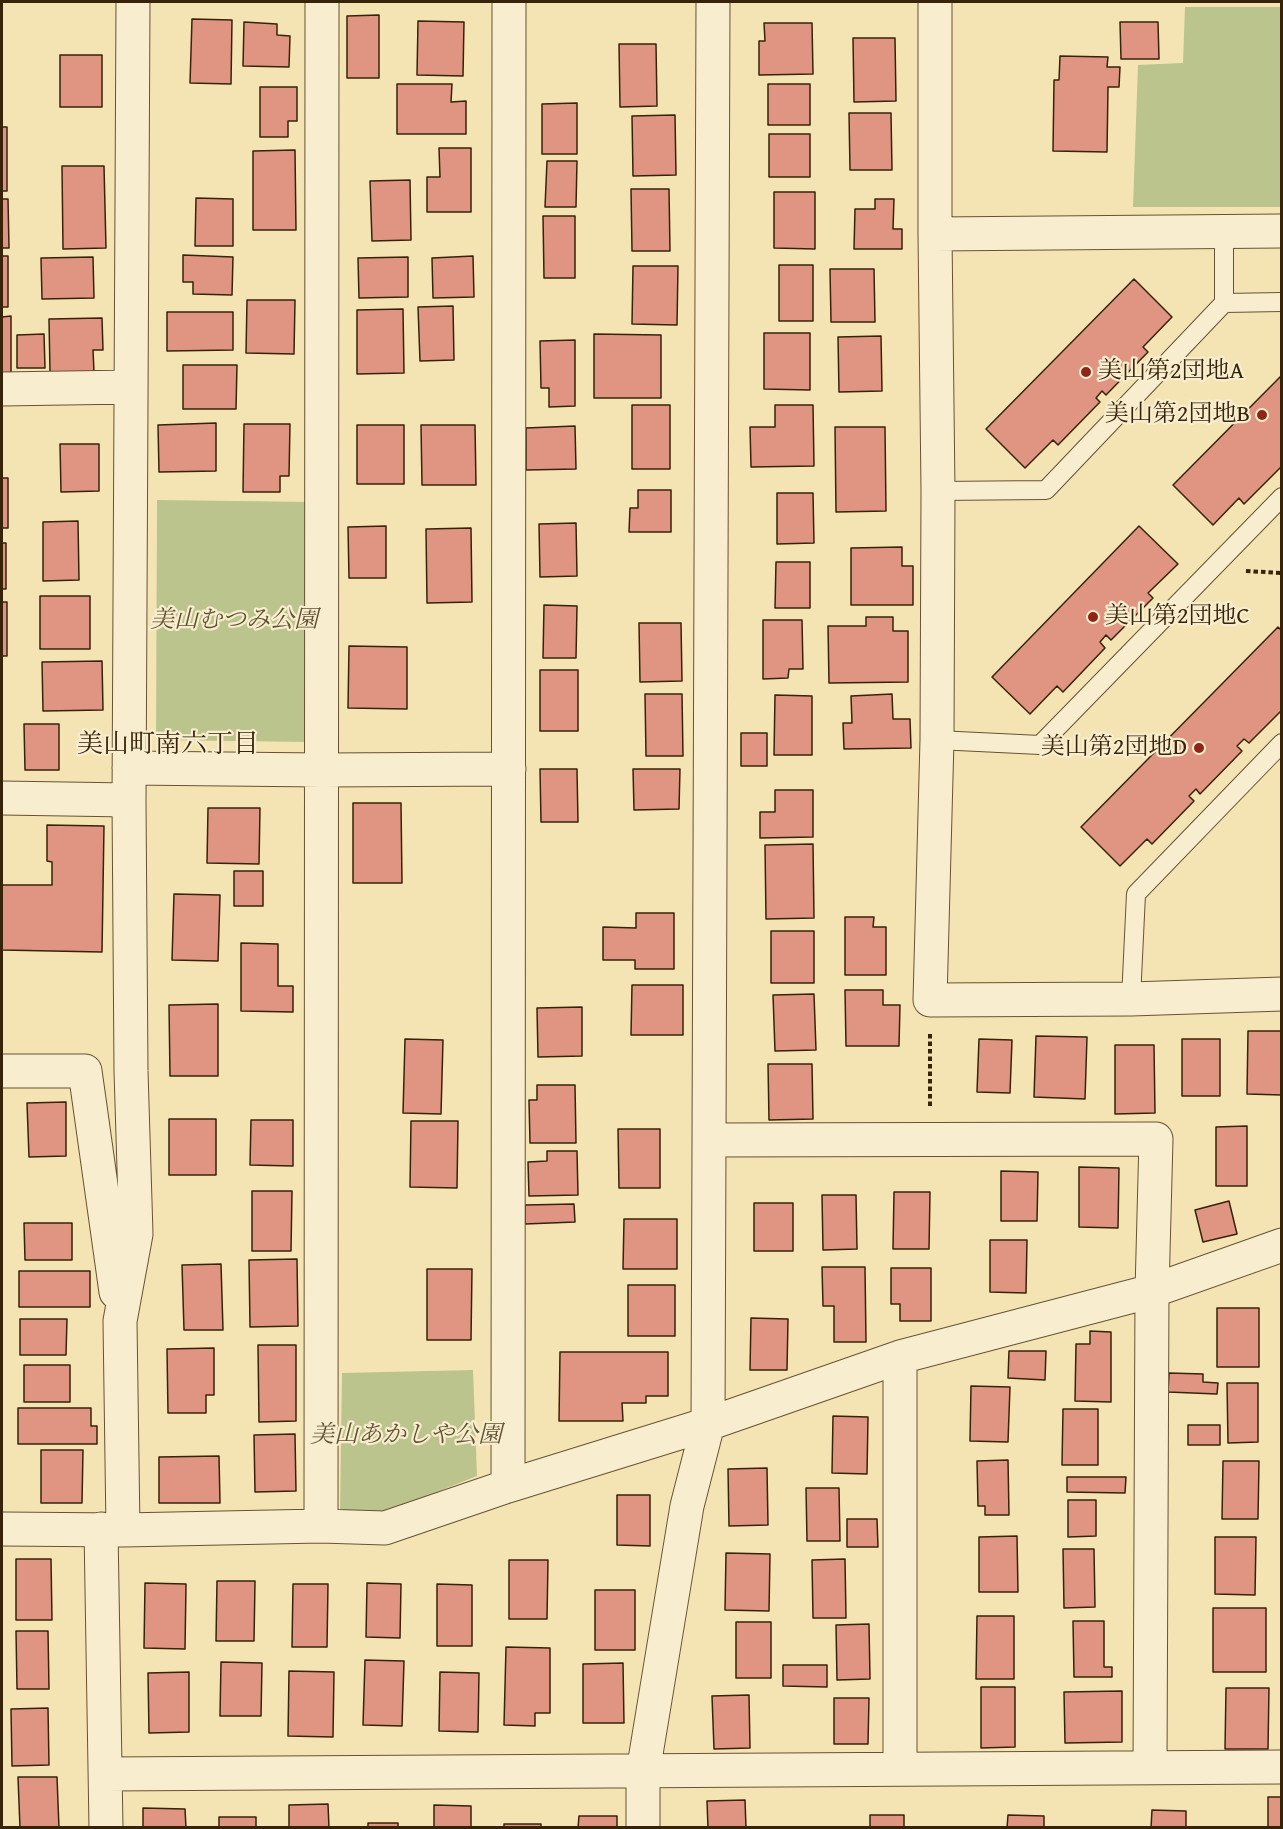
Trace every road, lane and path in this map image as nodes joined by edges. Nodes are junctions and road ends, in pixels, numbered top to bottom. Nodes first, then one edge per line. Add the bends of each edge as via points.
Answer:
1 (133, 2) edge
2 (322, 2) edge
3 (510, 2) edge
4 (713, 2) edge
5 (935, 2) edge
6 (1224, 231) junction
7 (1281, 231) edge
8 (934, 234) junction
9 (1281, 302) edge
10 (1224, 303) junction
11 (131, 387) junction
12 (2, 389) edge
13 (938, 491) junction
14 (1281, 497) edge
15 (937, 740) junction
16 (1281, 743) edge
17 (129, 768) junction
18 (509, 769) junction
19 (322, 770) junction
20 (2, 798) edge
21 (129, 800) junction
22 (1281, 994) edge
23 (1131, 999) junction
24 (930, 1000) junction
25 (2, 1071) edge
26 (710, 1140) junction
27 (930, 1140) junction
28 (1281, 1245) edge
29 (1152, 1291) junction
30 (120, 1320) junction
31 (900, 1357) junction
32 (708, 1424) junction
33 (508, 1486) junction
34 (321, 1526) junction
35 (2, 1528) edge
36 (112, 1530) junction
37 (1150, 1767) junction
38 (1281, 1767) edge
39 (900, 1768) junction
40 (643, 1772) junction
41 (106, 1774) junction
42 (106, 1827) edge
43 (643, 1827) edge

1 - 11 street
2 - 19 street
3 - 18 street
4 - 26 street
5 - 8 street
6 - 7 street
6 - 8 street
6 - 10 lane
8 - 13 street
9 - 10 lane
10 - 13 lane via 1046,490
11 - 12 street
11 - 17 street
13 - 15 street
14 - 15 lane via 1040,745
15 - 24 street
16 - 23 lane via 1136,894
17 - 19 street
17 - 21 street
18 - 19 street
18 - 33 street
19 - 34 street
20 - 21 street
21 - 30 street via 136,1234
22 - 23 street
23 - 24 street
24 - 27 path
25 - 30 street via 85,1071
26 - 27 street
26 - 32 street
27 - 29 street via 1156,1139
28 - 29 street
29 - 31 street
29 - 37 street
30 - 36 street
31 - 32 street
31 - 39 street
32 - 33 street
32 - 40 street via 687,1506
33 - 34 street via 385,1528
34 - 36 street
35 - 36 street
36 - 41 street
37 - 38 street
37 - 39 street
39 - 40 street
40 - 41 street
40 - 43 street
41 - 42 street

